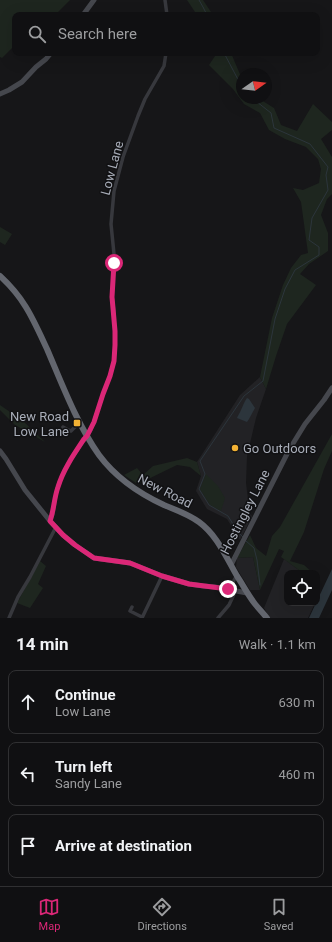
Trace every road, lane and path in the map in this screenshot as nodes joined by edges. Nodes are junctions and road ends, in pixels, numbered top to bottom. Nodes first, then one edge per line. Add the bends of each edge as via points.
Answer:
1 (94, 0) edge
2 (165, 0) edge
3 (85, 12) edge
4 (167, 12) edge
5 (48, 56) edge
6 (166, 56) edge
7 (0, 94) edge
8 (0, 276) edge
9 (332, 388) edge
10 (80, 422) junction
11 (63, 426) dead end
12 (87, 436) junction
13 (0, 451) edge
14 (50, 521) junction
15 (56, 527) junction
16 (231, 565) junction
17 (236, 575) junction
18 (162, 576) junction
19 (234, 590) junction
20 (247, 593) junction
21 (132, 607) dead end
22 (9, 618) edge
23 (142, 618) edge
24 (218, 618) edge
25 (267, 618) edge

1 - 3 street
2 - 4 street
5 - 7 street via 22,82
6 - 12 street, Low Lane via 164,66 138,116 114,191 111,224 114,259 114,361
8 - 10 highway, New Road via 17,293 31,314
9 - 16 street, Hostingley Lane via 304,424 289,450
10 - 11 street via 70,431
10 - 12 highway, New Road
12 - 14 street, Low Lane via 62,476
12 - 16 highway, New Road via 107,465 126,483 146,497 192,517 207,528
13 - 14 street via 25,490
14 - 15 street
15 - 18 street via 94,558 130,563
15 - 22 street
16 - 17 highway, New Road
17 - 19 street via 233,582
17 - 20 highway, New Road
18 - 19 street via 189,584
18 - 23 street
19 - 20 street
19 - 24 street via 229,605
20 - 25 highway, New Road
21 - 23 street via 128,610

